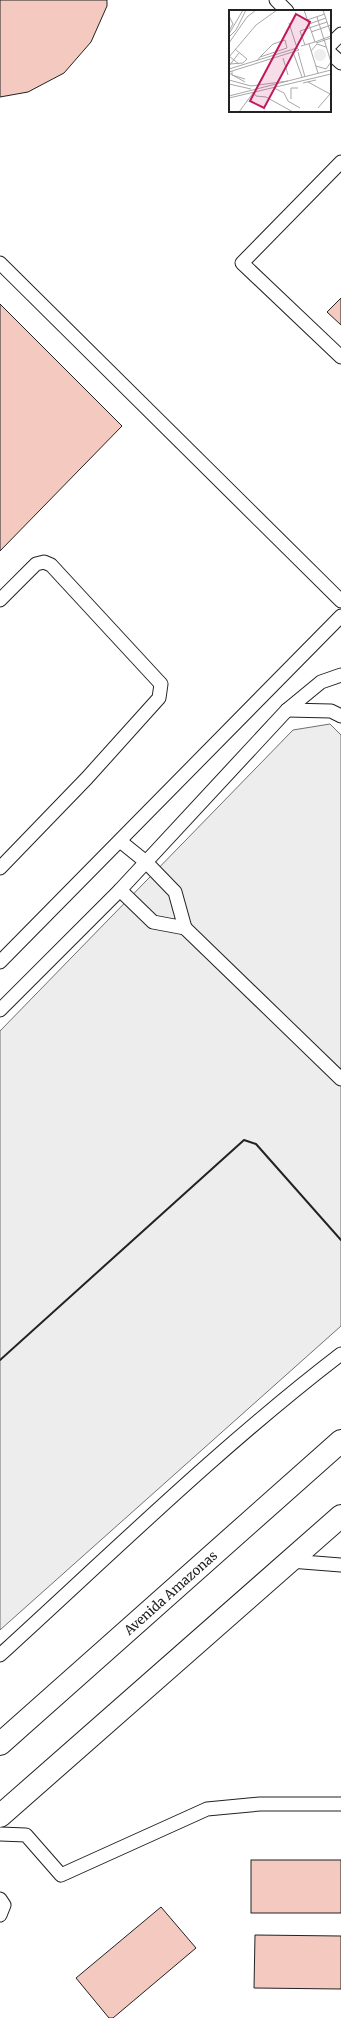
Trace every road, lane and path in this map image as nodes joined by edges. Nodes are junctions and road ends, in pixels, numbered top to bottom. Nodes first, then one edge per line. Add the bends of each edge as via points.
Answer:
1 (276, 0) edge
2 (286, 10) edge
3 (341, 34) edge
4 (331, 44) edge
5 (331, 54) edge
6 (341, 63) edge
7 (341, 162) edge
8 (0, 263) edge
9 (341, 357) edge
10 (0, 600) edge
11 (341, 601) edge
12 (341, 616) edge
13 (341, 674) edge
14 (287, 710) junction
15 (341, 716) edge
16 (120, 841) junction
17 (146, 862) junction
18 (0, 868) edge
19 (120, 890) junction
20 (185, 928) junction
21 (0, 962) edge
22 (0, 1010) edge
23 (341, 1079) edge
24 (341, 1354) edge
25 (341, 1441) edge
26 (341, 1516) edge
27 (290, 1561) junction
28 (341, 1565) edge
29 (0, 1655) edge
30 (0, 1744) edge
31 (341, 1804) edge
32 (0, 1816) edge
33 (0, 1834) edge
34 (0, 1899) edge
35 (0, 1915) edge

1 - 2 lane
3 - 4 lane
5 - 6 lane
7 - 9 lane via 242,263
8 - 11 lane
10 - 18 lane via 36,564 44,562 51,565 161,684 159,698 155,703
12 - 16 lane
13 - 14 lane via 322,682
14 - 15 lane via 331,711
14 - 17 lane
16 - 17 lane
16 - 21 lane
17 - 19 lane
17 - 20 lane via 175,892
19 - 20 lane via 153,922
19 - 22 lane
20 - 23 lane
24 - 29 lane via 310,1377 200,1472
25 - 30 main road, Avenida Amazonas
26 - 27 main road
27 - 28 lane
27 - 32 main road
31 - 33 lane via 260,1804 207,1810 61,1875 26,1835
34 - 35 lane via 4,1905

